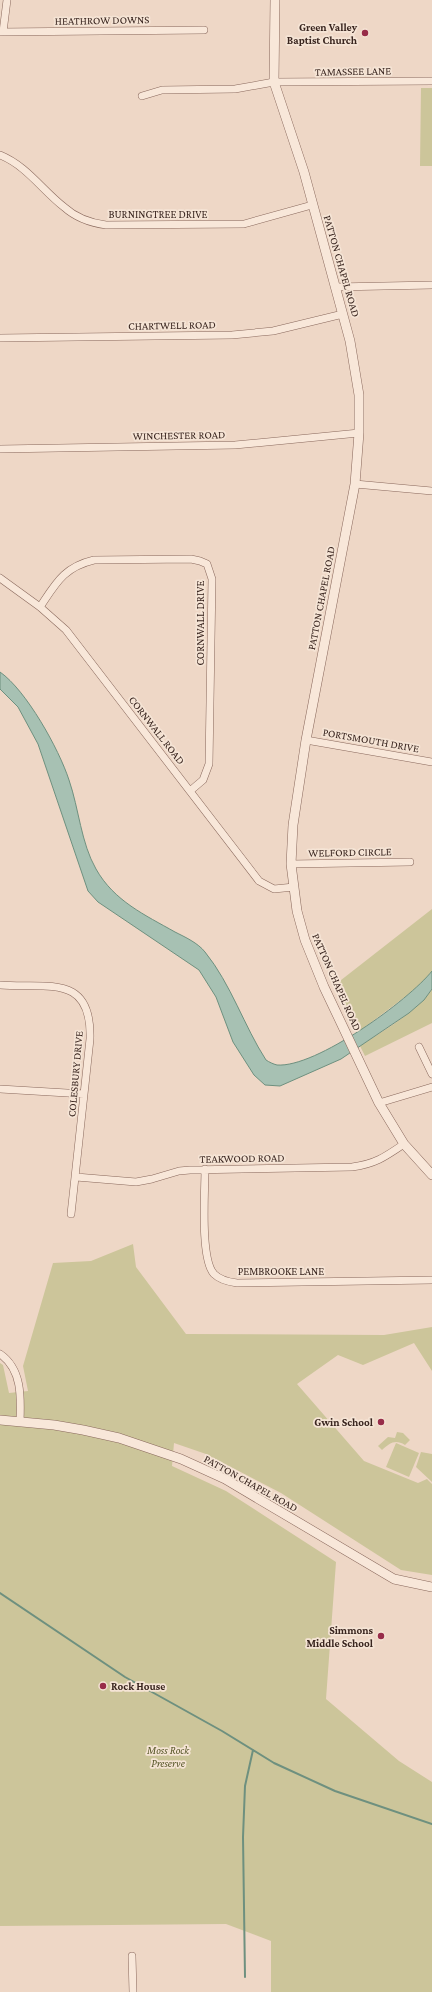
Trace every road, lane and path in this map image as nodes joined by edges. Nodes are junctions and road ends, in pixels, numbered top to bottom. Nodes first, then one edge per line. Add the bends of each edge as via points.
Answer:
1 (7, 0) edge
2 (275, 0) edge
3 (204, 30) dead end
4 (1, 32) edge
5 (432, 81) edge
6 (274, 82) junction
7 (142, 96) dead end
8 (0, 155) edge
9 (312, 205) junction
10 (432, 285) edge
11 (336, 287) junction
12 (343, 314) junction
13 (0, 338) edge
14 (359, 433) junction
15 (0, 449) edge
16 (355, 484) junction
17 (432, 491) edge
18 (0, 578) edge
19 (40, 606) junction
20 (306, 740) junction
21 (432, 762) edge
22 (190, 791) junction
23 (410, 862) dead end
24 (292, 864) junction
25 (294, 887) junction
26 (0, 985) edge
27 (419, 1047) dead end
28 (432, 1074) edge
29 (432, 1087) edge
30 (0, 1089) edge
31 (84, 1094) junction
32 (379, 1103) junction
33 (404, 1144) junction
34 (205, 1169) junction
35 (432, 1175) edge
36 (76, 1177) junction
37 (71, 1214) dead end
38 (432, 1280) edge
39 (0, 1354) edge
40 (0, 1420) edge
41 (20, 1421) junction
42 (432, 1587) edge
43 (132, 1956) dead end
44 (133, 1992) edge

1 - 4 street
2 - 6 street, PATTON CHAPEL ROAD
3 - 4 street, HEATHROW DOWNS
5 - 6 street, TAMASSEE LANE
6 - 7 street, TAMASSEE LANE via 235,90 162,90
6 - 9 street, PATTON CHAPEL ROAD via 304,172
8 - 9 street, BURNINGTREE DRIVE via 10,159 33,177 64,208 92,223 244,224
9 - 11 street, PATTON CHAPEL ROAD
10 - 11 street
11 - 12 street, PATTON CHAPEL ROAD
12 - 13 street, CHARTWELL ROAD via 272,331 232,335
12 - 14 street, PATTON CHAPEL ROAD via 359,395
14 - 15 street, WINCHESTER ROAD via 235,444
14 - 16 street, PATTON CHAPEL ROAD
16 - 17 street
16 - 20 street, PATTON CHAPEL ROAD
18 - 19 street, CORNWALL ROAD
19 - 22 street, CORNWALL ROAD via 70,635
19 - 22 street, CORNWALL DRIVE via 63,575 81,563 94,560 191,559 207,564 212,579 209,764 203,780
20 - 21 street, PORTSMOUTH DRIVE
20 - 24 street, PATTON CHAPEL ROAD via 293,826
22 - 25 street, CORNWALL ROAD via 259,881 274,890
23 - 24 street, WELFORD CIRCLE
24 - 25 street, PATTON CHAPEL ROAD
25 - 32 street, PATTON CHAPEL ROAD via 305,940
26 - 31 street, COLESBURY DRIVE via 58,986 72,992 84,1004 90,1023
27 - 28 street
29 - 32 street
30 - 31 street
31 - 36 street, COLESBURY DRIVE
32 - 33 street, PATTON CHAPEL ROAD
33 - 34 street, TEAKWOOD ROAD via 370,1165
33 - 35 street, PATTON CHAPEL ROAD
34 - 36 street, TEAKWOOD ROAD via 179,1171 136,1182
34 - 38 street, PEMBROOKE LANE via 206,1254 210,1268 219,1277 237,1283
36 - 37 street, COLESBURY DRIVE
39 - 41 street via 14,1367 21,1398
40 - 41 street, PATTON CHAPEL ROAD
41 - 42 street, PATTON CHAPEL ROAD via 61,1426 119,1438 181,1459 225,1479 394,1579
43 - 44 street

